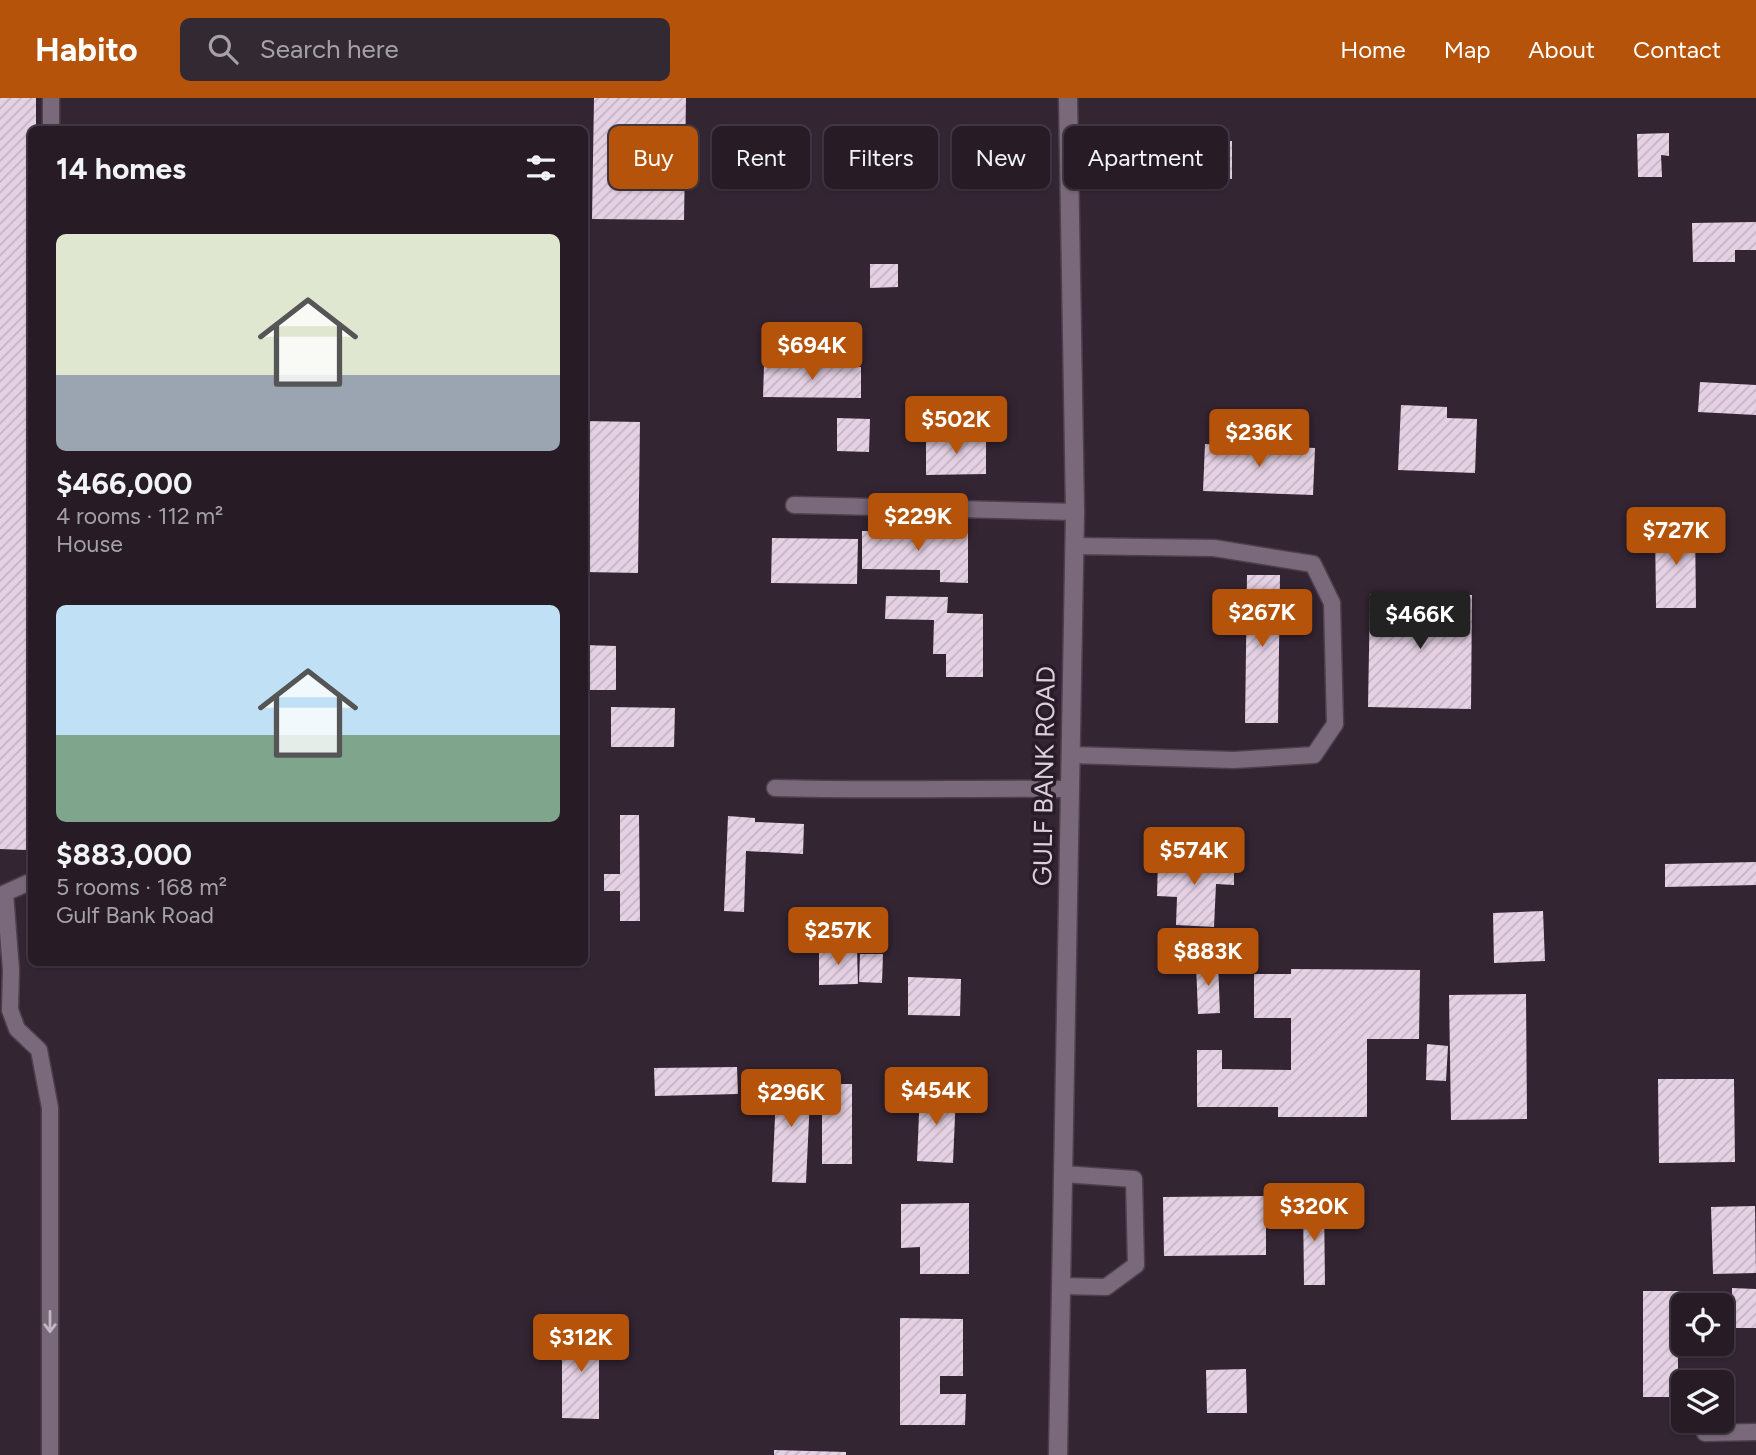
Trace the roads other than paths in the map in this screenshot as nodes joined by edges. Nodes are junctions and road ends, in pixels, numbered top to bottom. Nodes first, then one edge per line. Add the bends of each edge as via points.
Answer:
1 (51, 98) edge
2 (1068, 98) edge
3 (51, 126) edge
4 (794, 505) dead end
5 (1075, 512) junction
6 (1074, 546) junction
7 (1070, 755) junction
8 (775, 789) dead end
9 (1070, 789) junction
10 (28, 883) edge
11 (1063, 1174) junction
12 (1061, 1286) junction
13 (1734, 1432) edge
14 (1756, 1432) edge
15 (50, 1455) edge
16 (1058, 1455) edge

1 - 3 lane
2 - 5 main road, GULF BANK ROAD
4 - 5 lane
5 - 6 main road, GULF BANK ROAD
6 - 7 main road, GULF BANK ROAD
6 - 7 lane via 1214,548 1312,564 1332,603 1335,724 1314,755 1234,760
7 - 9 main road, GULF BANK ROAD
8 - 9 lane
9 - 11 main road, GULF BANK ROAD
10 -> 15 lane via 5,893 10,1010 17,1029 39,1050 50,1108
11 - 12 main road, GULF BANK ROAD
11 - 12 lane via 1134,1179 1136,1265 1106,1287
12 - 16 main road, GULF BANK ROAD
13 - 14 lane

